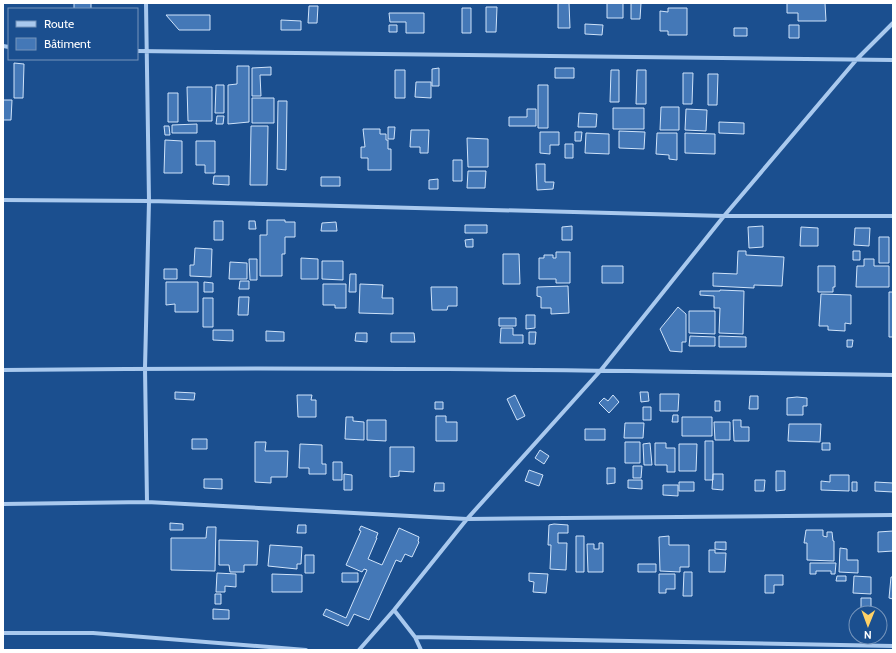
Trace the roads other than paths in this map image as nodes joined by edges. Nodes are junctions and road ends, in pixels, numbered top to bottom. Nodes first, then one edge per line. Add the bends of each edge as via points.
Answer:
1 (146, 3) edge
2 (893, 23) edge
3 (138, 51) edge
4 (146, 51) junction
5 (857, 59) junction
6 (893, 60) edge
7 (3, 200) edge
8 (149, 201) junction
9 (724, 216) junction
10 (893, 216) edge
11 (145, 368) junction
12 (3, 370) edge
13 (601, 370) junction
14 (893, 375) edge
15 (147, 502) junction
16 (3, 504) edge
17 (893, 515) edge
18 (467, 519) junction
19 (394, 610) junction
20 (3, 634) edge
21 (415, 637) junction
22 (893, 646) edge
23 (306, 650) edge
24 (359, 650) edge
25 (421, 650) edge

1 - 4 street
2 - 5 street
3 - 4 street
4 - 5 street
4 - 8 street
5 - 6 street
5 - 9 street
7 - 8 street
8 - 9 street
8 - 11 street
9 - 10 street
9 - 13 street
11 - 12 street
11 - 13 street
11 - 15 street
13 - 14 street
13 - 18 street
15 - 16 street
15 - 18 street
17 - 18 street
18 - 19 street
19 - 21 street
19 - 24 street
20 - 23 street via 93,634
21 - 22 street
21 - 25 street

